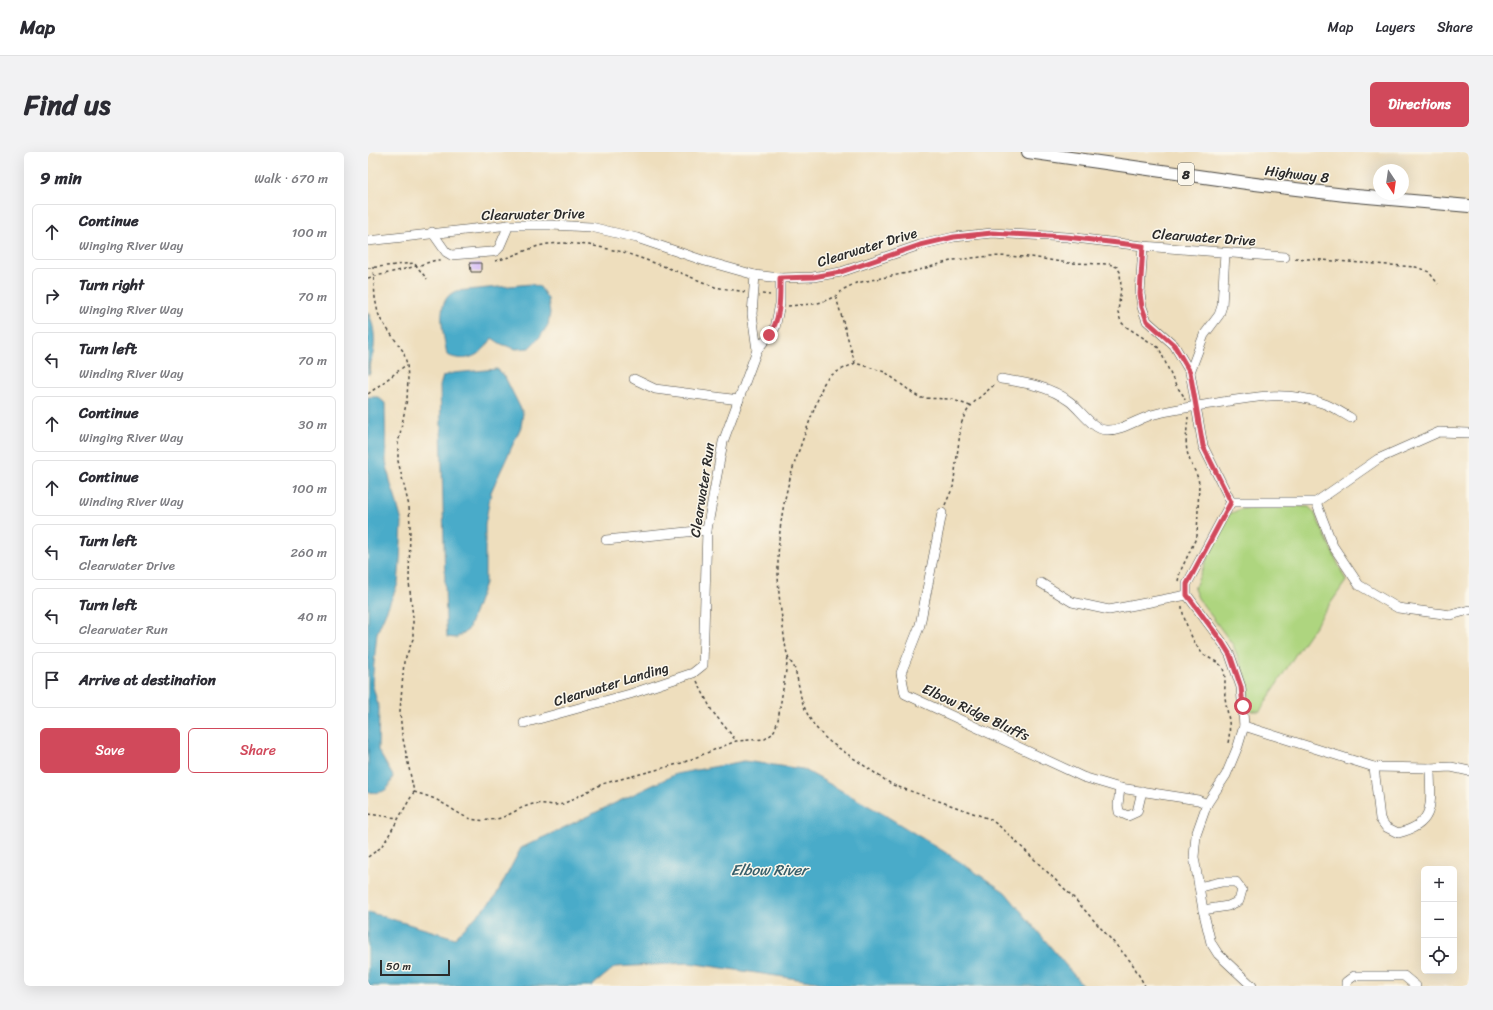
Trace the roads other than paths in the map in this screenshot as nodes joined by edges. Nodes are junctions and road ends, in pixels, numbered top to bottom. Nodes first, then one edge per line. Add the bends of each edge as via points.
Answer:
1 (1028, 152) edge
2 (1469, 206) edge
3 (509, 225) junction
4 (432, 232) junction
5 (368, 240) edge
6 (1143, 246) junction
7 (1225, 252) junction
8 (1285, 257) road end
9 (754, 275) junction
10 (780, 278) junction
11 (757, 350) junction
12 (1190, 372) junction
13 (634, 379) dead end
14 (1001, 379) road end
15 (739, 400) junction
16 (1196, 406) junction
17 (1351, 418) dead end
18 (1469, 433) edge
19 (1231, 502) junction
20 (1316, 502) junction
21 (942, 513) road end
22 (707, 530) junction
23 (606, 540) dead end
24 (1042, 583) dead end
25 (1187, 595) junction
26 (1469, 610) edge
27 (703, 665) joint
28 (524, 723) dead end
29 (1244, 726) junction
30 (1374, 768) junction
31 (1430, 768) junction
32 (1469, 771) edge
33 (1120, 788) junction
34 (1142, 791) junction
35 (1207, 804) junction
36 (1199, 887) junction
37 (1203, 910) junction
38 (1252, 986) edge
39 (1346, 986) edge
40 (1416, 986) edge

1 - 2 main road, Highway 8 / 8 via 1322,192
3 - 4 street, Clearwater Drive
3 - 4 street via 499,248 492,252 451,255
3 - 9 street, Clearwater Drive via 591,227 637,238
4 - 5 street, Clearwater Drive
6 - 7 street, Clearwater Drive
6 - 10 street, Clearwater Drive via 1067,237 992,233 954,237 920,245 841,272 813,277
6 - 12 street via 1140,294 1147,321 1174,345
7 - 8 street, Clearwater Drive
7 - 12 street via 1222,306 1219,315 1204,336
9 - 10 street, Clearwater Drive
9 - 11 street, Clearwater Run via 752,314
10 - 11 street, Clearwater Run via 780,304 775,328
11 - 15 street, Clearwater Run
12 - 16 street
13 - 15 street via 655,389
14 - 16 street via 1051,390 1070,401 1096,426 1104,430 1119,428 1155,414
15 - 22 street, Clearwater Run via 723,442
16 - 17 street via 1288,395 1323,403
16 - 19 street via 1203,446
18 - 20 street via 1439,432 1432,435 1378,460
19 - 20 street
19 - 25 street via 1187,584
20 - 26 street via 1333,546 1359,585 1398,608 1451,615
21 - 33 street, Elbow Ridge Bluffs via 920,625 901,673 905,694 1083,777
22 - 23 street
22 - 27 street, Clearwater Run
24 - 25 street via 1072,602 1108,610
25 - 29 street via 1230,655 1241,687
27 - 28 street, Clearwater Landing via 693,673 630,694
29 - 30 street
29 - 35 street via 1226,775
30 - 31 street
30 - 31 street via 1380,819 1386,827 1398,833 1418,826 1430,810
31 - 32 street via 1451,767
33 - 34 street, Elbow Ridge Bluffs
33 - 34 street via 1119,812 1128,816 1137,812
34 - 35 street, Elbow Ridge Bluffs via 1198,800
35 - 36 street via 1196,835 1194,850
36 - 37 street
36 - 37 street via 1221,882 1236,882 1242,890 1239,901 1228,906
37 - 38 street via 1211,943 1218,954
39 - 40 street via 1346,982 1354,976 1404,976

